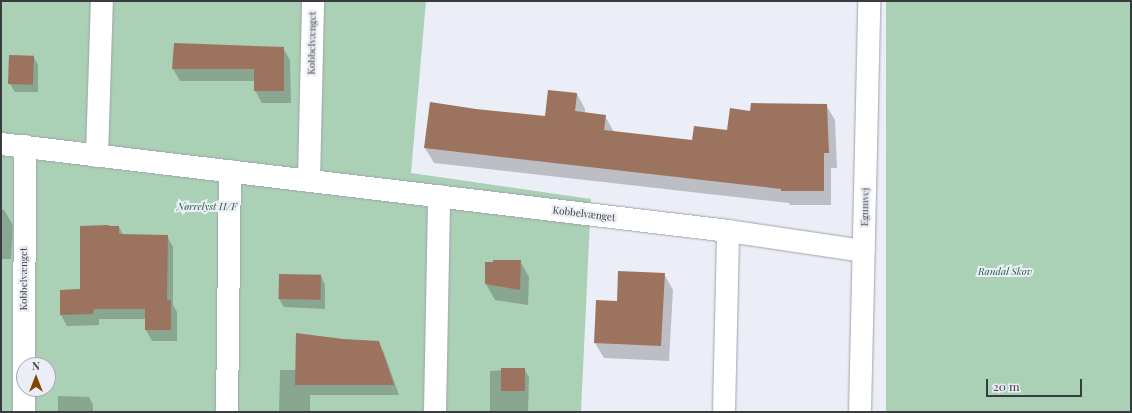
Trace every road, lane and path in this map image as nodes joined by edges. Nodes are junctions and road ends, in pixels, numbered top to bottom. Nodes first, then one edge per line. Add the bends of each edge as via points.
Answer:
1 (102, 1) edge
2 (313, 1) edge
3 (869, 1) edge
4 (1, 144) edge
5 (25, 146) junction
6 (97, 156) junction
7 (230, 171) junction
8 (309, 181) junction
9 (439, 196) junction
10 (728, 231) junction
11 (864, 251) junction
12 (24, 412) edge
13 (227, 412) edge
14 (435, 412) edge
15 (724, 412) edge
16 (860, 412) edge

1 - 6 street
2 - 8 street, Kobbelvænget
3 - 11 street, Egumvej
4 - 5 street, Kobbelvænget
5 - 6 street, Kobbelvænget
5 - 12 street, Kobbelvænget
6 - 7 street, Kobbelvænget
7 - 8 street, Kobbelvænget
7 - 13 street
8 - 9 street, Kobbelvænget
9 - 10 street, Kobbelvænget
9 - 14 street
10 - 11 street, Kobbelvænget
10 - 15 street
11 - 16 street, Egumvej

